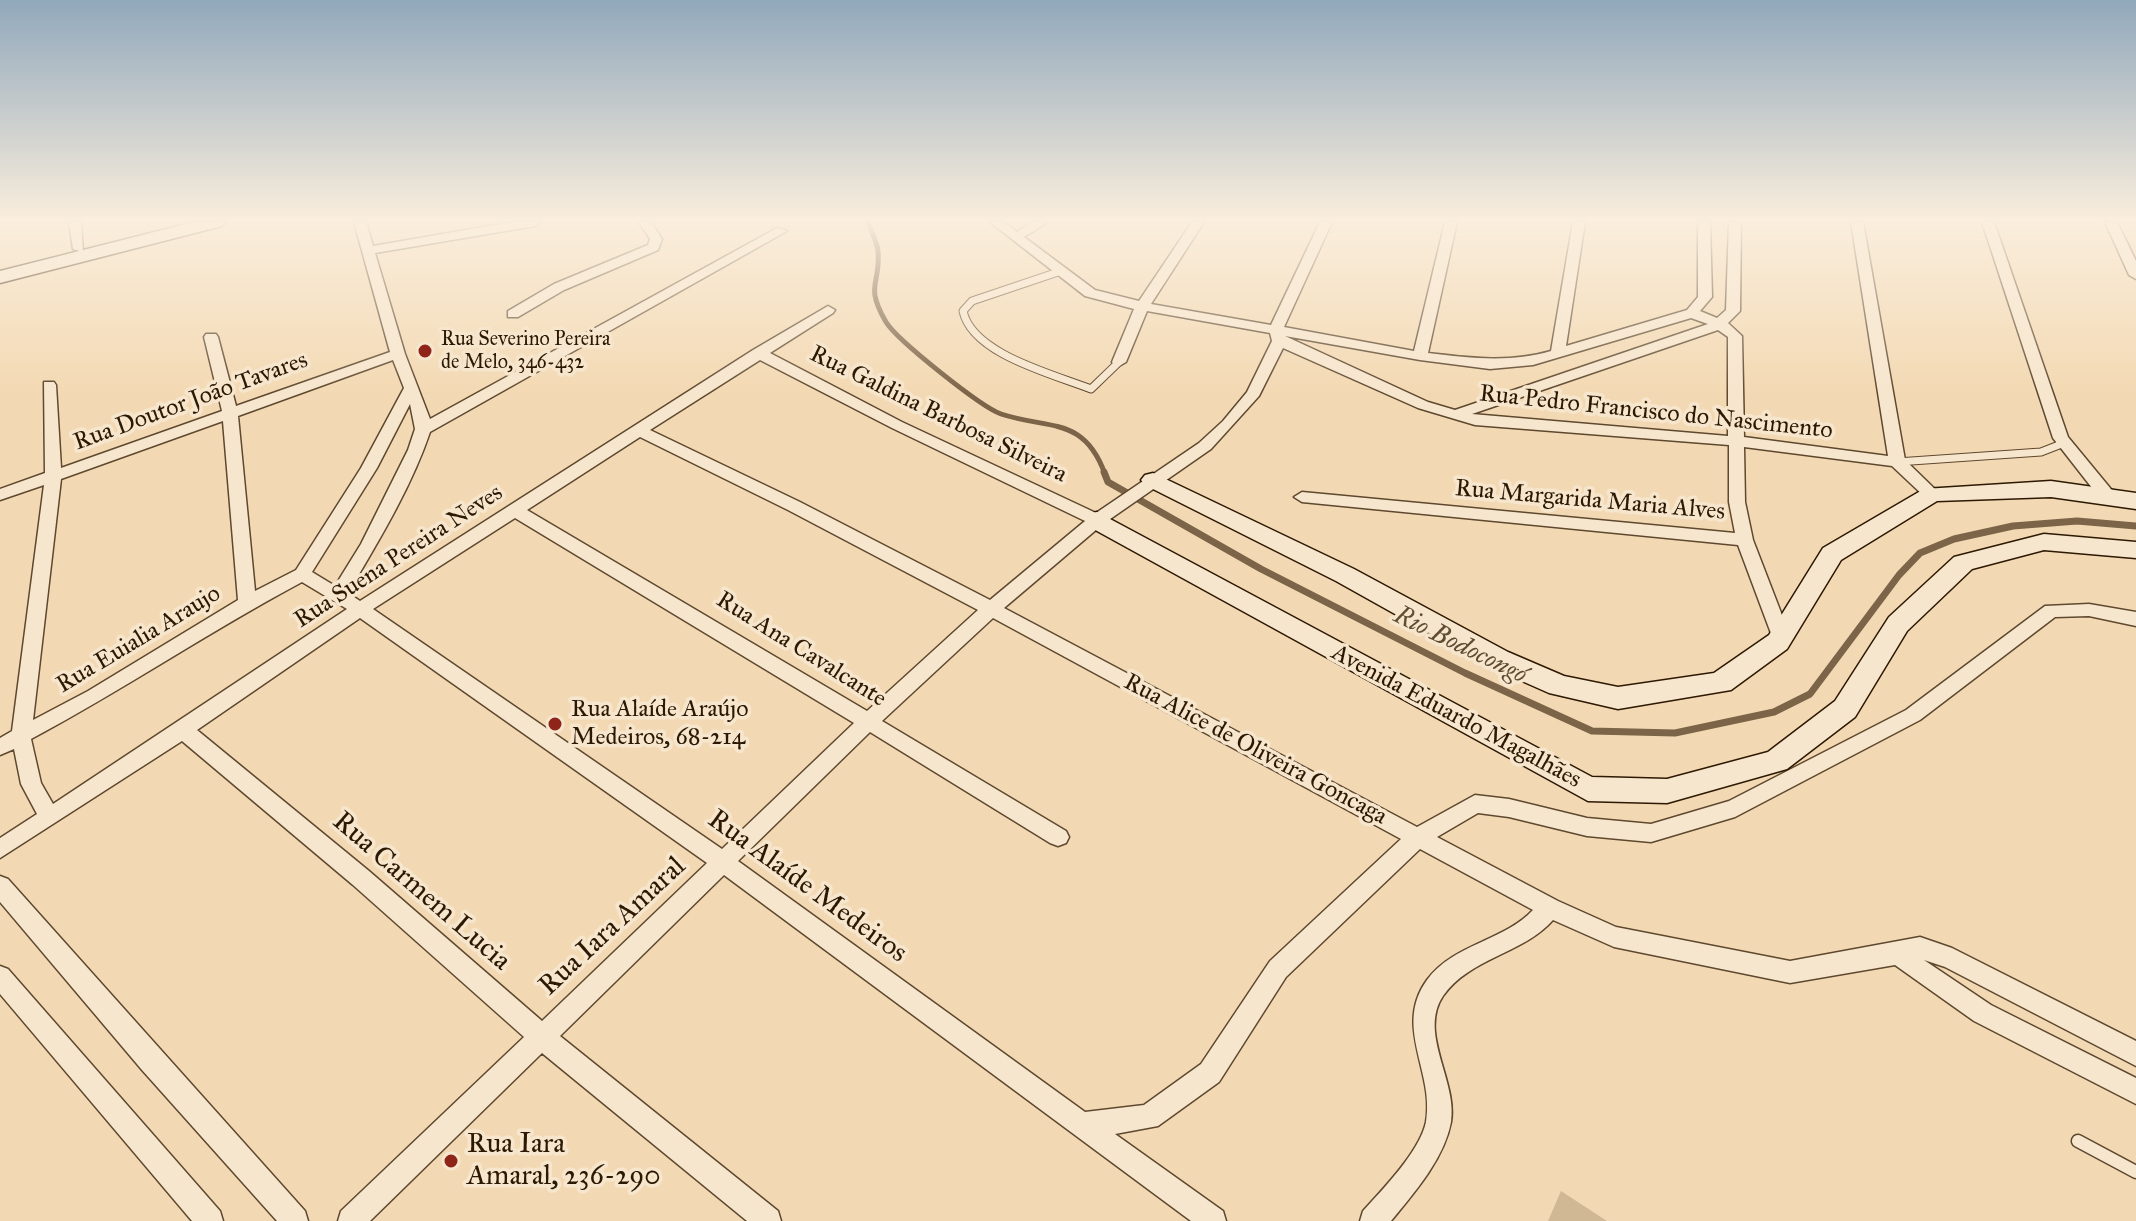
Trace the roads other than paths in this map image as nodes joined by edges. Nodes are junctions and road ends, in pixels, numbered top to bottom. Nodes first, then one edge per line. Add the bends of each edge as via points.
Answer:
1 (378, 279) edge
2 (576, 279) edge
3 (694, 279) edge
4 (1037, 279) edge
5 (1072, 279) edge
6 (1160, 279) edge
7 (1302, 279) edge
8 (1436, 279) edge
9 (1570, 279) edge
10 (1706, 279) edge
11 (1734, 279) edge
12 (1866, 279) edge
13 (2007, 279) edge
14 (1142, 307) junction
15 (828, 310) dead end
16 (1692, 313) junction
17 (513, 314) dead end
18 (1720, 324) junction
19 (1278, 336) junction
20 (211, 337) dead end
21 (758, 353) junction
22 (1558, 353) junction
23 (398, 354) junction
24 (1420, 356) junction
25 (1119, 362) joint
26 (49, 385) dead end
27 (410, 390) junction
28 (230, 414) junction
29 (1451, 415) junction
30 (423, 429) junction
31 (637, 430) junction
32 (2061, 438) junction
33 (1735, 441) junction
34 (1897, 462) junction
35 (53, 477) junction
36 (1150, 482) junction
37 (1932, 494) junction
38 (0, 495) edge
39 (1302, 497) dead end
40 (2109, 498) junction
41 (2136, 501) edge
42 (515, 510) junction
43 (1105, 514) junction
44 (1745, 540) junction
45 (2136, 550) edge
46 (302, 574) junction
47 (338, 595) junction
48 (247, 603) junction
49 (360, 609) junction
50 (991, 609) junction
51 (2136, 619) edge
52 (1781, 636) junction
53 (867, 723) junction
54 (183, 730) junction
55 (21, 737) junction
56 (0, 747) edge
57 (49, 816) junction
58 (1058, 837) dead end
59 (1418, 837) junction
60 (0, 849) edge
61 (724, 863) junction
62 (0, 886) edge
63 (1550, 908) junction
64 (1899, 954) junction
65 (0, 977) edge
66 (2043, 1007) junction
67 (541, 1036) junction
68 (2034, 1039) junction
69 (2136, 1054) edge
70 (2136, 1091) edge
71 (1083, 1125) junction
72 (2078, 1141) dead end
73 (2136, 1172) edge
74 (210, 1221) edge
75 (295, 1221) edge
76 (351, 1221) edge
77 (768, 1221) edge
78 (1213, 1221) edge
79 (1373, 1221) edge

1 - 23 street
2 - 17 street
3 - 30 street
4 - 25 lane via 972,301 963,311 966,326 997,352 1091,389
5 - 14 street via 1090,293
6 - 14 street
7 - 19 street, Rua Iara Amaral
8 - 24 street
9 - 22 street
10 - 16 street via 1705,297
11 - 18 street via 1733,311
12 - 34 street
13 - 32 street
14 - 19 street
14 - 25 street
15 - 21 street, Rua Suena Pereira Neves
16 - 18 street
16 - 22 street
18 - 29 street
18 - 33 street, Rua Margarida Maria Alves via 1735,336 1737,345
19 - 24 street
19 - 29 street, Rua Pedro Francisco do Nascimento via 1353,376
19 - 36 street, Rua Iara Amaral via 1254,393 1239,413 1205,446
20 - 28 street
21 - 31 street, Rua Suena Pereira Neves
21 - 43 street, Rua Galdina Barbosa Silveira via 897,425
22 - 24 street via 1507,365
23 - 27 street
23 - 28 street, Rua Doutor João Tavares
26 - 35 street
27 - 30 street
27 - 46 street via 369,468
28 - 35 street, Rua Doutor João Tavares
28 - 48 street
29 - 33 street, Rua Pedro Francisco do Nascimento via 1511,425
30 - 47 street via 369,544
31 - 42 street, Rua Suena Pereira Neves
31 - 50 street, Rua Alice de Oliveira Goncaga
32 - 34 lane via 2059,445 2041,452
32 - 40 street
33 - 34 street, Rua Pedro Francisco do Nascimento
33 - 44 street, Rua Margarida Maria Alves via 1737,502
34 - 37 street
35 - 38 street, Rua Doutor João Tavares
35 - 55 street
36 - 43 street, Rua Iara Amaral
36 - 52 street via 1559,686 1618,698 1721,683
37 - 40 street via 2051,489
37 - 52 street via 1832,554
39 - 44 street, Rua Margarida Maria Alves
40 - 41 street
42 - 49 street, Rua Suena Pereira Neves
42 - 53 street, Rua Ana Cavalcante via 678,603
43 - 45 street, Avenida Eduardo Magalhães via 1588,789 1667,791 1777,761 1845,709 1898,624 1963,563 2044,542
43 - 50 street, Rua Iara Amaral
44 - 52 street
46 - 47 street, Rua Alaíde Medeiros
46 - 48 street, Rua Euialia Araujo
47 - 49 street, Rua Alaíde Medeiros
48 - 55 street, Rua Euialia Araujo
49 - 54 street, Rua Suena Pereira Neves
49 - 61 street, Rua Alaíde Medeiros
50 - 53 street, Rua Iara Amaral
50 - 59 street, Rua Alice de Oliveira Goncaga
51 - 59 street via 2089,610 2051,611 1913,715 1735,808 1651,833 1587,827 1475,804
53 - 58 street, Rua Ana Cavalcante
53 - 61 street, Rua Iara Amaral
54 - 57 street, Rua Suena Pereira Neves
54 - 67 street, Rua Carmem Lucia
55 - 56 street, Rua Euialia Araujo
55 - 57 street via 31,784
57 - 60 street, Rua Suena Pereira Neves
59 - 63 street, Rua Alice de Oliveira Goncaga
59 - 71 street via 1278,969 1210,1073 1149,1117
61 - 67 street, Rua Iara Amaral
61 - 71 street, Rua Alaíde Medeiros
62 - 75 street
63 - 64 street, Rua Alice de Oliveira Goncaga via 1614,937 1790,972
63 - 79 street via 1530,929 1479,952 1435,989 1423,1031 1439,1120 1395,1197
64 - 66 street, Rua Alice de Oliveira Goncaga via 1920,948 1952,959
64 - 68 street via 1956,997
65 - 74 street
66 - 68 street
66 - 69 street, Rua Alice de Oliveira Goncaga
67 - 76 street, Rua Iara Amaral
67 - 77 street, Rua Carmem Lucia
68 - 70 street
71 - 78 street, Rua Alaíde Medeiros
72 - 73 lane

